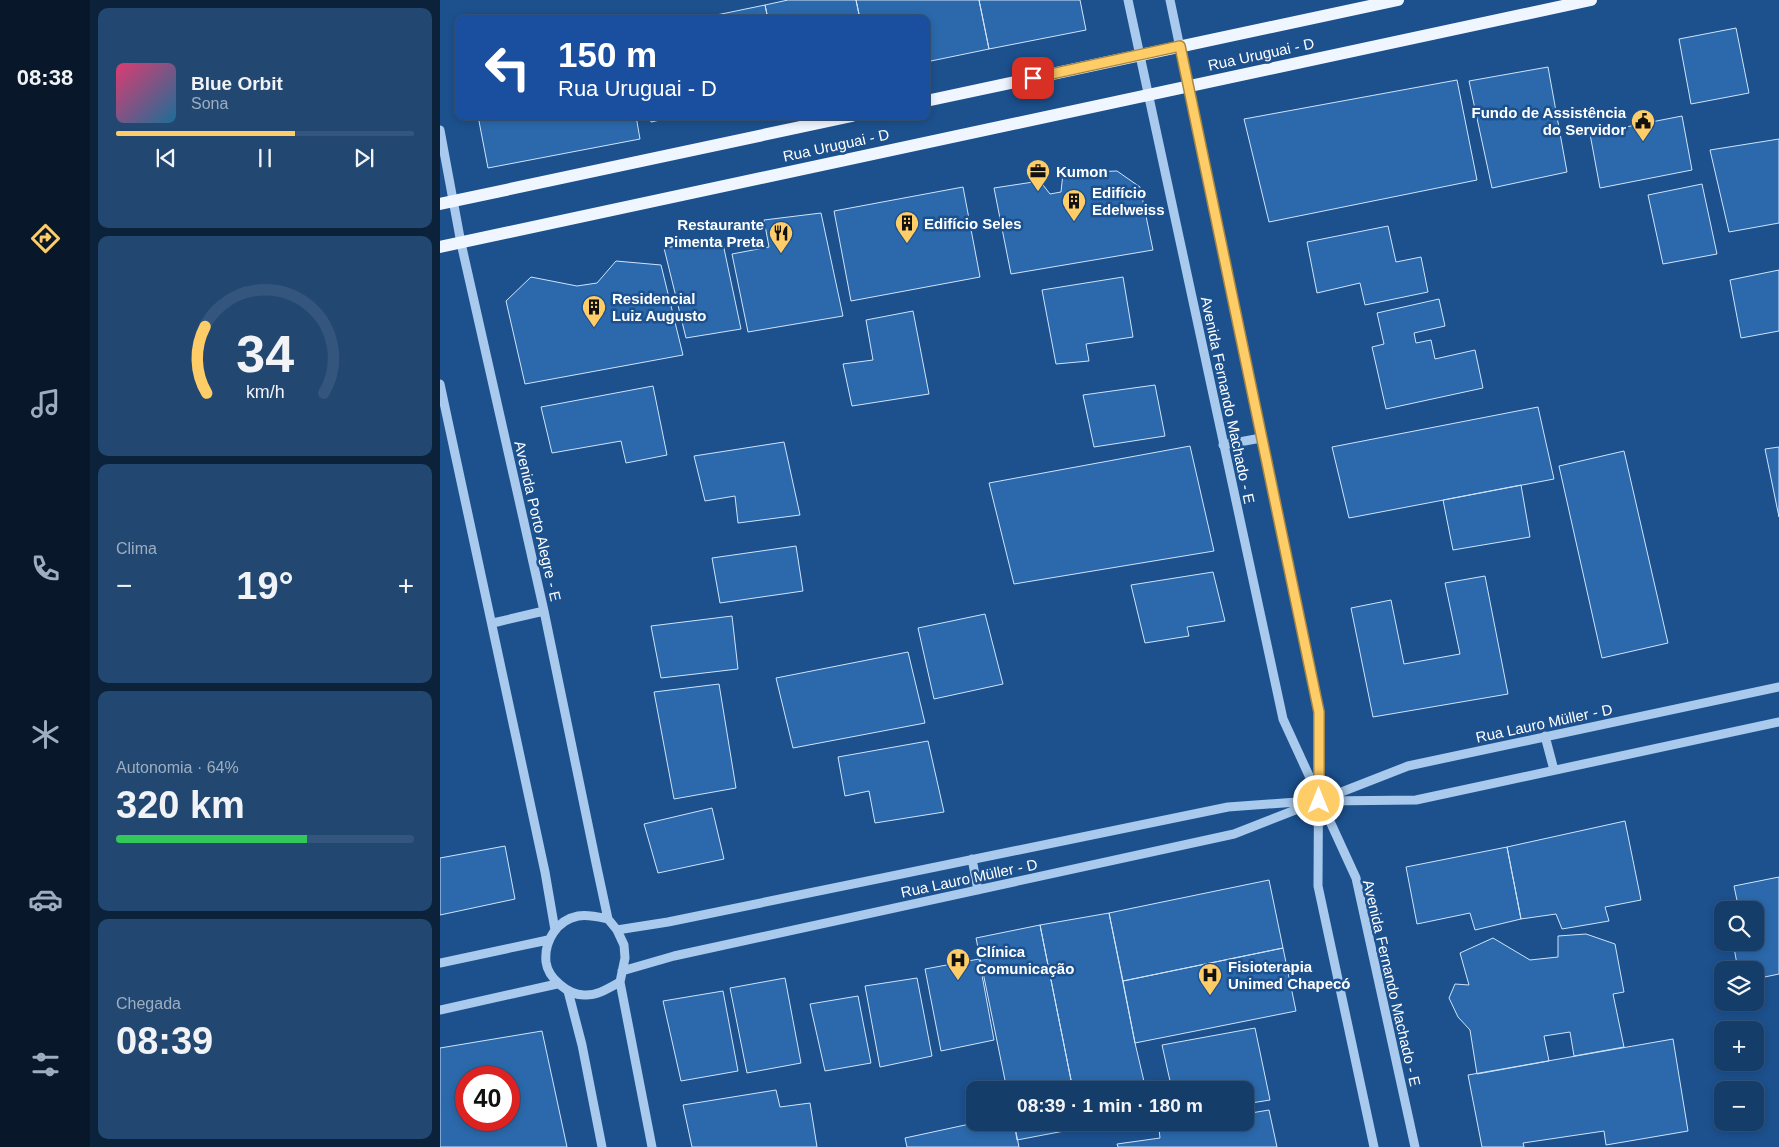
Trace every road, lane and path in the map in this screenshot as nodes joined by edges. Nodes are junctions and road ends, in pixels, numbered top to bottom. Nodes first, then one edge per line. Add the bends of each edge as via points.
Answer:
1 (1128, 0) edge
2 (1170, 0) edge
3 (1398, 0) edge
4 (1591, 0) edge
5 (1180, 46) junction
6 (1140, 55) junction
7 (1188, 86) junction
8 (1148, 95) junction
9 (930, 99) edge
10 (833, 120) edge
11 (440, 130) edge
12 (453, 201) junction
13 (440, 204) edge
14 (462, 243) junction
15 (440, 248) edge
16 (440, 384) edge
17 (1261, 438) junction
18 (1223, 445) junction
19 (544, 611) junction
20 (492, 623) junction
21 (1779, 687) edge
22 (1779, 722) edge
23 (1545, 736) junction
24 (1554, 770) junction
25 (1319, 801) junction
26 (972, 859) junction
27 (978, 890) junction
28 (608, 919) junction
29 (555, 930) junction
30 (617, 930) junction
31 (548, 940) junction
32 (440, 963) edge
33 (622, 971) junction
34 (620, 982) junction
35 (557, 984) junction
36 (568, 991) junction
37 (440, 1010) edge
38 (602, 1147) edge
39 (652, 1147) edge
40 (1374, 1147) edge
41 (1415, 1147) edge

1 - 6 street, Avenida Fernando Machado - E
2 - 5 street, Avenida Fernando Machado - E
3 - 5 main road, Rua Uruguai - D
4 - 7 main road, Rua Uruguai - D
5 - 6 main road, Rua Uruguai - D
5 - 7 street, Avenida Fernando Machado - E
6 - 8 street, Avenida Fernando Machado - E
6 - 9 main road, Rua Uruguai - D
7 - 8 main road, Rua Uruguai - D
7 - 17 street, Avenida Fernando Machado - E
8 - 14 main road, Rua Uruguai - D
8 - 18 street, Avenida Fernando Machado - E
10 - 12 main road, Rua Uruguai - D
11 - 12 street, Avenida Porto Alegre - E
12 - 13 main road, Rua Uruguai - D
12 - 14 street, Avenida Porto Alegre - E
14 - 15 main road, Rua Uruguai - D
14 - 19 street, Avenida Porto Alegre - E
16 - 20 street
17 - 18 street
17 - 25 street, Avenida Fernando Machado - E via 1319,712
18 - 25 street, Avenida Fernando Machado - E via 1282,719
19 - 20 street
19 - 28 street, Avenida Porto Alegre - E
20 - 29 street
21 - 23 street, Rua Lauro Müller - D
22 - 24 street, Rua Lauro Müller - D
23 - 24 street
23 - 25 street, Rua Lauro Müller - D via 1408,766
24 - 25 street, Rua Lauro Müller - D via 1416,800
25 - 26 street, Rua Lauro Müller - D via 1228,807
25 - 27 street, Rua Lauro Müller - D via 1234,834
25 - 40 street, Avenida Fernando Machado - E via 1318,886
25 - 41 street, Avenida Fernando Machado - E via 1356,878
26 - 27 street
26 - 30 street, Rua Lauro Müller - D
27 - 33 street, Rua Lauro Müller - D via 674,956
28 - 29 street via 578,916
28 - 30 street
29 - 31 street
30 - 33 street via 624,945
31 - 32 street
31 - 35 street via 546,963
33 - 34 street
34 - 36 street via 600,992 583,995
34 - 39 street
35 - 36 street
35 - 37 street
36 - 38 street

